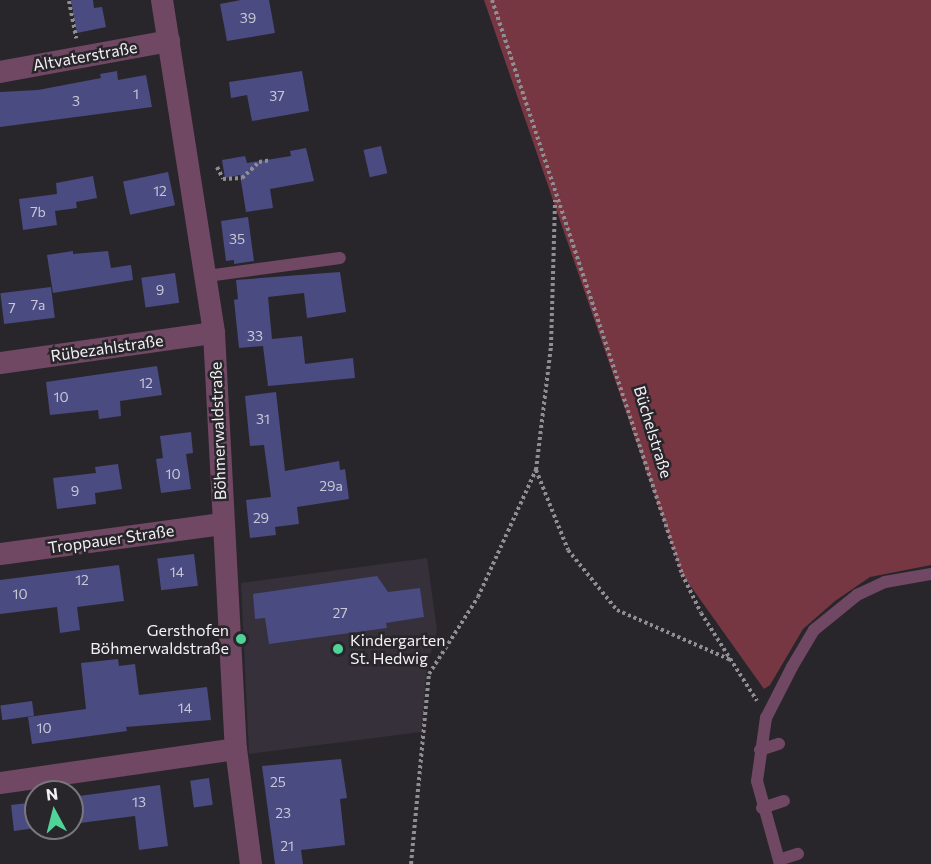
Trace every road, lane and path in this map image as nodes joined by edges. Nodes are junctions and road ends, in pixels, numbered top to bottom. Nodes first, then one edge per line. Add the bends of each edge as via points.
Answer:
1 (162, 0) edge
2 (492, 0) edge
3 (69, 1) edge
4 (169, 41) junction
5 (80, 57) junction
6 (0, 72) edge
7 (271, 160) dead end
8 (218, 167) dead end
9 (555, 196) junction
10 (340, 258) dead end
11 (207, 276) junction
12 (214, 333) junction
13 (0, 363) edge
14 (536, 470) junction
15 (222, 524) junction
16 (0, 554) edge
17 (931, 574) edge
18 (731, 660) junction
19 (766, 718) junction
20 (779, 744) dead end
21 (236, 749) junction
22 (760, 750) junction
23 (0, 783) edge
24 (784, 801) dead end
25 (762, 808) junction
26 (798, 854) dead end
27 (779, 862) edge
28 (251, 864) edge
29 (411, 864) edge

1 - 4 street, Böhmerwaldstraße
2 - 9 path, Büchelstraße
3 - 5 path
4 - 5 street, Altvaterstraße
4 - 11 street, Böhmerwaldstraße
5 - 6 street, Altvaterstraße
7 - 8 path via 259,162 243,178 224,179
9 - 14 path via 551,346
9 - 18 path, Büchelstraße via 682,574
10 - 11 lane
11 - 12 street, Böhmerwaldstraße
12 - 13 street, Rübezahlstraße
12 - 15 street, Böhmerwaldstraße
14 - 18 path via 568,550 617,610
14 - 29 path via 478,597 429,674
15 - 16 street, Troppauer Straße
15 - 21 street, Böhmerwaldstraße
17 - 19 lane via 885,582 857,595 833,613 805,643
18 - 19 path, Büchelstraße
19 - 22 lane
20 - 22 lane
21 - 23 street
21 - 28 street, Böhmerwaldstraße
22 - 25 lane via 758,781
24 - 25 lane
25 - 27 lane
26 - 27 lane

